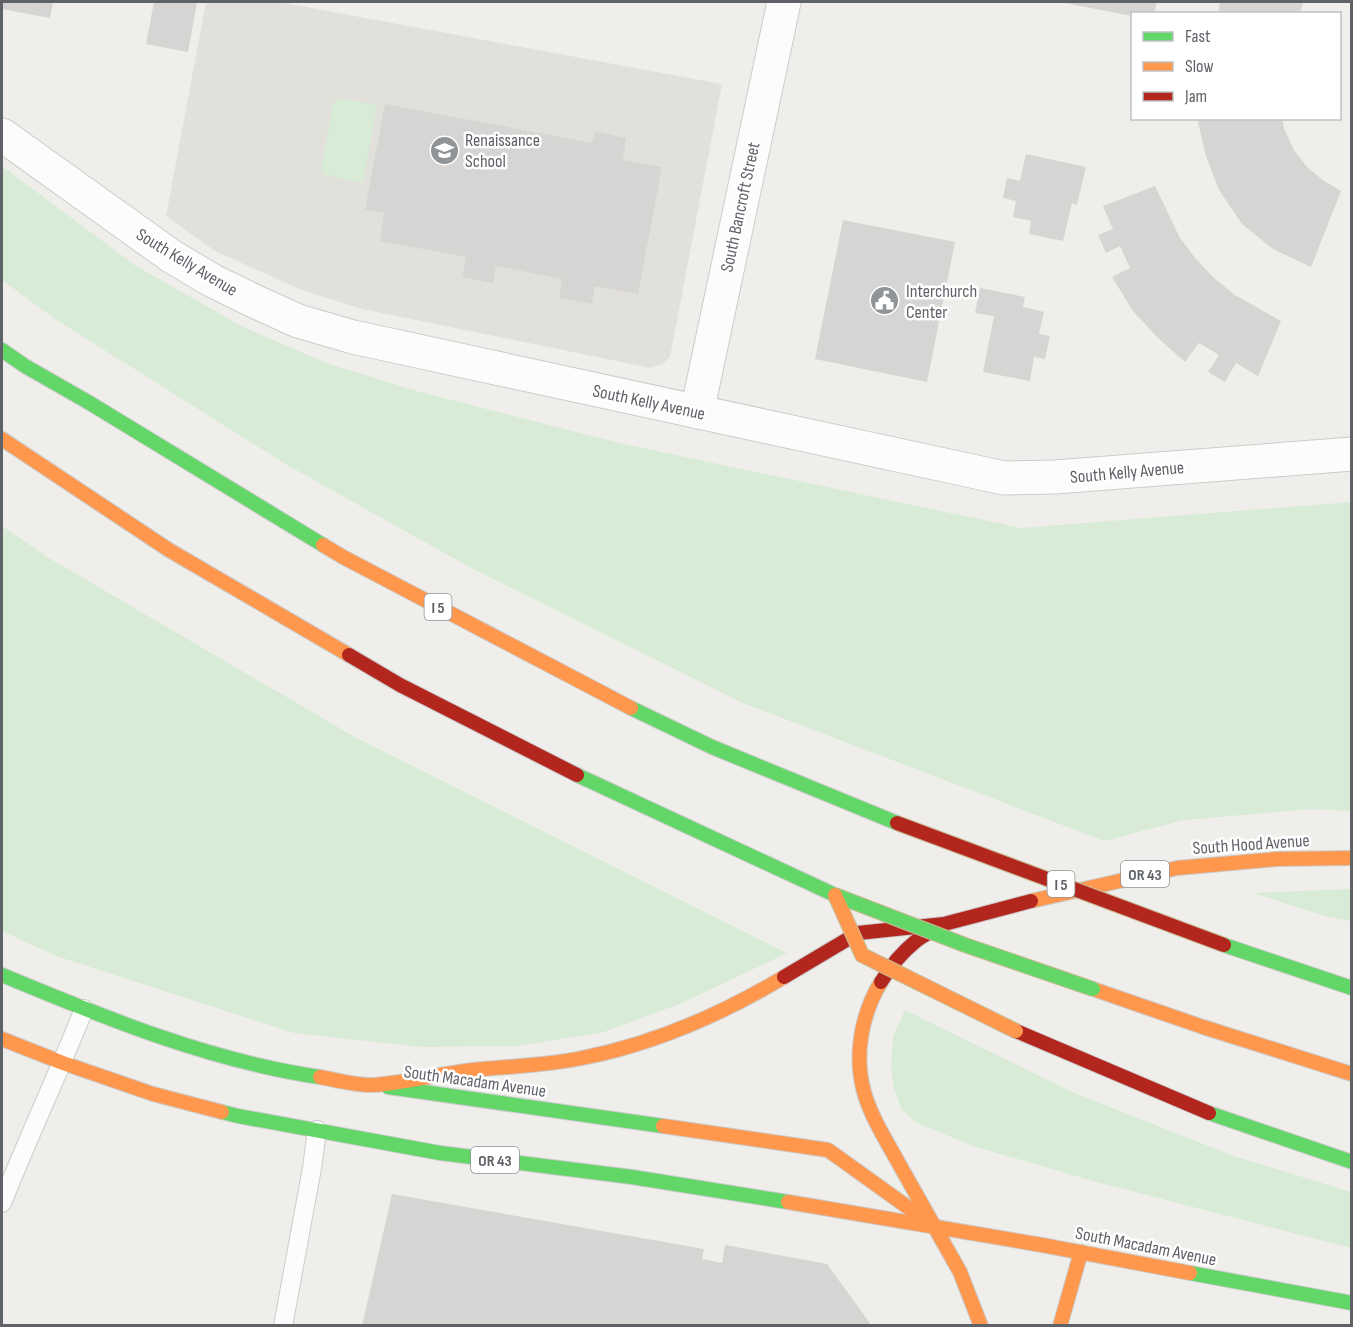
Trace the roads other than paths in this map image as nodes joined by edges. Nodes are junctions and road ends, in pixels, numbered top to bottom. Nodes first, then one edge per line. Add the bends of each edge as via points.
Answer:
1 (784, 2) edge
2 (2, 135) edge
3 (2, 350) edge
4 (697, 412) junction
5 (2, 439) edge
6 (1352, 454) edge
7 (1352, 858) edge
8 (835, 895) junction
9 (944, 924) junction
10 (2, 975) edge
11 (1352, 988) edge
12 (84, 1009) junction
13 (2, 1039) edge
14 (63, 1063) junction
15 (1352, 1074) edge
16 (372, 1084) junction
17 (317, 1130) junction
18 (1352, 1162) edge
19 (2, 1203) edge
20 (934, 1226) junction
21 (1080, 1252) junction
22 (1352, 1303) edge
23 (283, 1326) edge
24 (981, 1326) edge
25 (1060, 1326) edge

1 - 4 street, South Bancroft Street
2 - 4 street, South Kelly Avenue via 171,256 213,281 298,321 353,337
3 - 11 main road, I 5, bridge via 343,557 712,747 897,823 1224,945
4 - 6 street, South Kelly Avenue via 1004,478
5 - 8 main road via 169,550 400,685 595,784
7 - 9 main road, South Hood Avenue / OR 43 via 1277,859 1177,868
8 - 15 main road, bridge via 965,945
8 - 18 main road, bridge via 862,955 1016,1031 1204,1112
9 - 16 main road, OR 43 via 858,933 726,1008 621,1050 580,1059
9 - 20 main road via 917,940 894,963 874,993 860,1038 863,1089 869,1107
10 - 12 main road, South Macadam Avenue / OR 43
12 - 14 lane
12 - 16 main road, South Macadam Avenue / OR 43 via 241,1061
13 - 14 main road, South Macadam Avenue / OR 43
14 - 17 main road, South Macadam Avenue / OR 43 via 238,1116
14 - 19 lane
16 - 20 main road, South Macadam Avenue via 828,1150
17 - 20 main road, South Macadam Avenue / OR 43 via 440,1153 632,1177
17 - 23 lane
20 - 21 main road, South Macadam Avenue / OR 43
20 - 24 main road via 960,1272
21 - 22 main road, South Macadam Avenue / OR 43
21 - 25 main road

